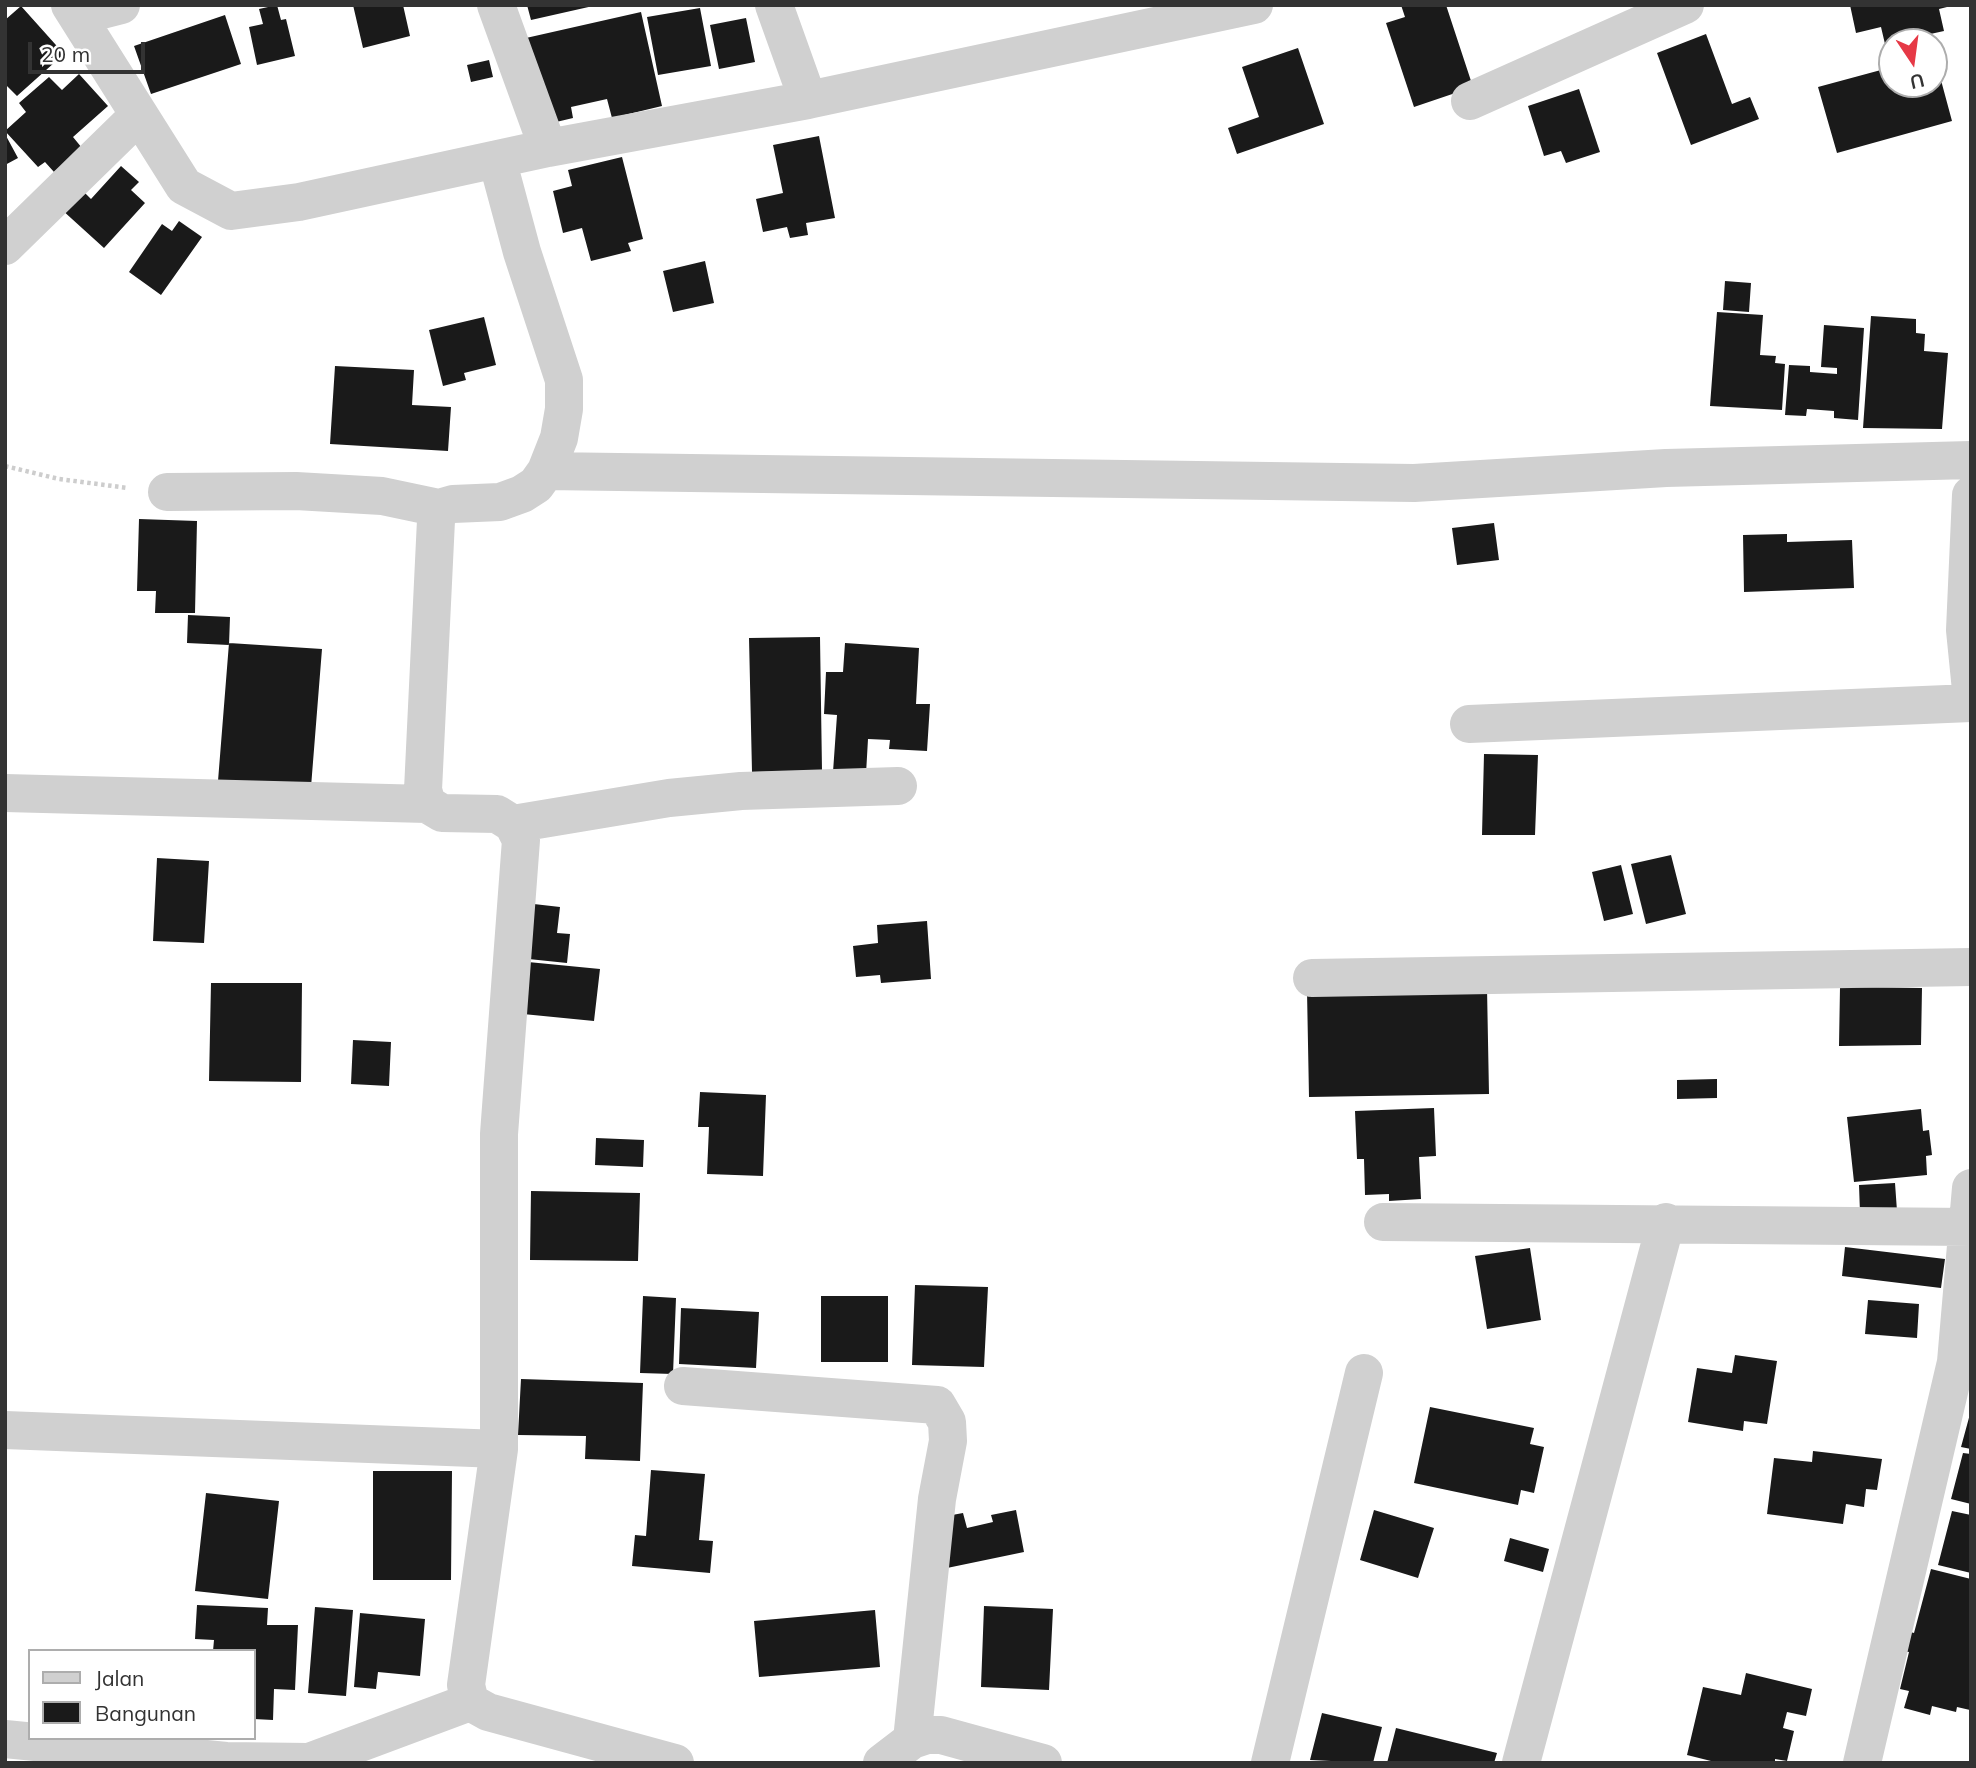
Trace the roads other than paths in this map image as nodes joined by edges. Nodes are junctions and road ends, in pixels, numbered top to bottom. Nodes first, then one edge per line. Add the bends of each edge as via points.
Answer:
1 (121, 5) edge
2 (496, 5) edge
3 (774, 5) edge
4 (1254, 5) edge
5 (1685, 5) edge
6 (74, 11) edge
7 (1089, 21) edge
8 (808, 100) junction
9 (1470, 101) dead end
10 (139, 115) junction
11 (548, 148) junction
12 (497, 159) junction
13 (5, 246) edge
14 (1971, 460) edge
15 (546, 471) junction
16 (167, 492) road end
17 (1971, 495) edge
18 (439, 508) junction
19 (1971, 690) edge
20 (1971, 703) edge
21 (1469, 724) dead end
22 (898, 786) dead end
23 (5, 793) edge
24 (427, 804) junction
25 (513, 824) junction
26 (1971, 968) edge
27 (1312, 978) dead end
28 (1971, 1188) edge
29 (1383, 1222) dead end
30 (1666, 1222) junction
31 (1970, 1227) edge
32 (1963, 1364) edge
33 (1364, 1373) dead end
34 (683, 1387) dead end
35 (5, 1430) edge
36 (499, 1449) junction
37 (470, 1702) junction
38 (5, 1738) edge
39 (912, 1740) junction
40 (675, 1763) edge
41 (882, 1763) edge
42 (1043, 1763) edge
43 (1270, 1763) edge
44 (1521, 1763) edge
45 (1862, 1763) edge

1 - 6 street
2 - 11 street
3 - 8 street
4 - 7 street
5 - 9 street
6 - 10 street
7 - 8 street
8 - 11 street
10 - 12 street via 184,186 231,211 299,202
10 - 13 street
11 - 12 street
12 - 15 street via 564,380 559,439
14 - 15 street via 1666,468 1414,483
15 - 18 street via 522,495 500,502
16 - 18 street via 382,496
17 - 19 street via 1965,630
18 - 24 street via 424,776
20 - 21 street
22 - 25 street via 669,798
23 - 24 street
24 - 25 street via 442,813 497,814
25 - 36 street via 522,840 499,1134
26 - 27 street
28 - 31 street
29 - 30 street
30 - 31 street
30 - 44 street
31 - 32 street
32 - 45 street
33 - 43 street
34 - 39 street via 937,1405 947,1422 948,1441 937,1499
35 - 36 street
36 - 37 street via 466,1685
37 - 38 street via 309,1762 226,1761
37 - 40 street via 488,1712
39 - 41 street
39 - 42 street via 941,1735

